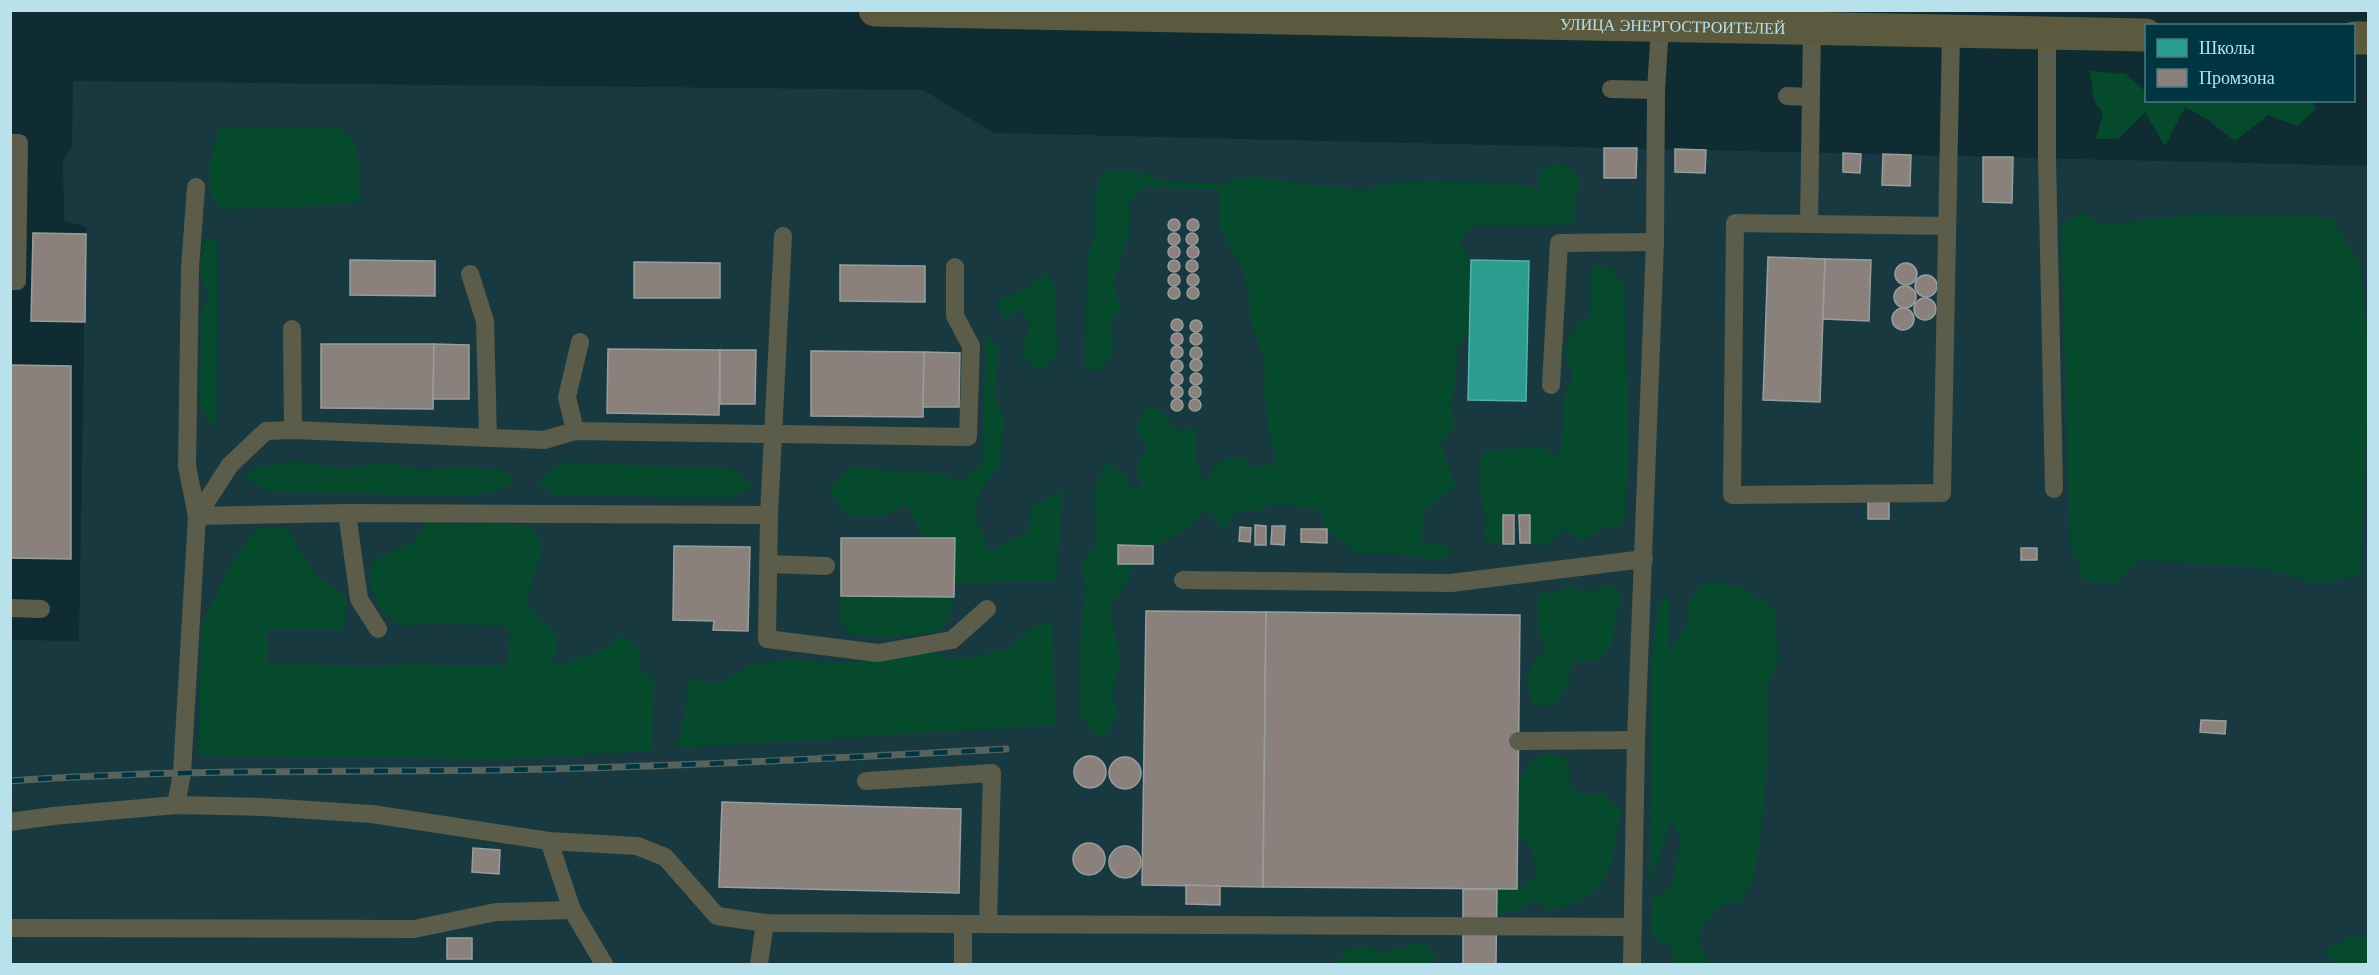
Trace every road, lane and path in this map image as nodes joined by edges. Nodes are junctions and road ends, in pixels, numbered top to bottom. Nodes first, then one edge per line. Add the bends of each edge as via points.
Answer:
1 (875, 10) edge
2 (914, 11) edge
3 (1660, 26) junction
4 (1812, 29) junction
5 (1951, 32) junction
6 (2047, 34) junction
7 (2145, 35) edge
8 (1611, 89) dead end
9 (1656, 90) junction
10 (1787, 96) dead end
11 (1810, 96) junction
12 (10, 143) edge
13 (196, 187) dead end
14 (1809, 224) junction
15 (1947, 225) junction
16 (783, 237) dead end
17 (1655, 242) junction
18 (955, 267) dead end
19 (470, 274) dead end
20 (10, 281) edge
21 (292, 329) dead end
22 (580, 342) dead end
23 (1551, 385) dead end
24 (292, 430) junction
25 (575, 431) junction
26 (773, 434) junction
27 (488, 438) junction
28 (2054, 489) dead end
29 (347, 513) junction
30 (769, 515) junction
31 (197, 516) junction
32 (1644, 559) junction
33 (768, 564) junction
34 (826, 566) dead end
35 (1183, 580) dead end
36 (10, 608) edge
37 (41, 609) dead end
38 (987, 609) dead end
39 (378, 629) dead end
40 (1636, 740) junction
41 (1518, 741) dead end
42 (866, 781) dead end
43 (176, 805) junction
44 (10, 822) edge
45 (549, 841) junction
46 (572, 909) junction
47 (765, 923) junction
48 (963, 924) junction
49 (988, 924) junction
50 (1633, 927) junction
51 (10, 928) edge
52 (604, 964) edge
53 (759, 964) edge
54 (963, 964) edge
55 (1632, 964) edge

1 - 2 main road, УЛИЦА ЭНЕРГОСТРОИТЕЛЕЙ
2 - 3 main road, УЛИЦА ЭНЕРГОСТРОИТЕЛЕЙ
3 - 4 main road, УЛИЦА ЭНЕРГОСТРОИТЕЛЕЙ
3 - 9 lane
4 - 5 main road, УЛИЦА ЭНЕРГОСТРОИТЕЛЕЙ
4 - 11 lane
5 - 6 main road, УЛИЦА ЭНЕРГОСТРОИТЕЛЕЙ
5 - 15 lane
6 - 7 main road, УЛИЦА ЭНЕРГОСТРОИТЕЛЕЙ
6 - 28 lane
8 - 9 lane
9 - 17 lane
10 - 11 lane
11 - 14 lane
12 - 20 lane via 19,143 17,281
13 - 31 lane via 190,268 187,466
14 - 15 lane
14 - 15 lane via 1735,223 1732,495 1942,493
16 - 26 lane
17 - 23 lane via 1559,243
17 - 32 lane
18 - 26 lane via 955,316 971,346 968,437
19 - 27 lane via 485,321
21 - 24 lane
22 - 25 lane via 567,397
24 - 27 lane
24 - 31 lane via 266,431 230,465
25 - 26 lane
25 - 27 lane via 544,440
26 - 30 lane
29 - 30 lane
29 - 31 lane
29 - 39 lane via 359,599
30 - 33 lane
31 - 43 lane via 182,773
32 - 35 lane via 1452,583
32 - 40 lane
33 - 34 lane
33 - 38 lane via 767,639 878,653 952,640
36 - 37 lane
40 - 41 lane
40 - 50 lane
42 - 49 lane via 992,773
43 - 44 lane
43 - 45 lane via 372,814
45 - 46 lane
45 - 47 lane via 638,846 665,857 717,916
46 - 51 lane via 496,912 414,929
46 - 52 lane
47 - 48 lane
47 - 53 lane
48 - 49 lane
48 - 54 lane
49 - 50 lane
50 - 55 lane

